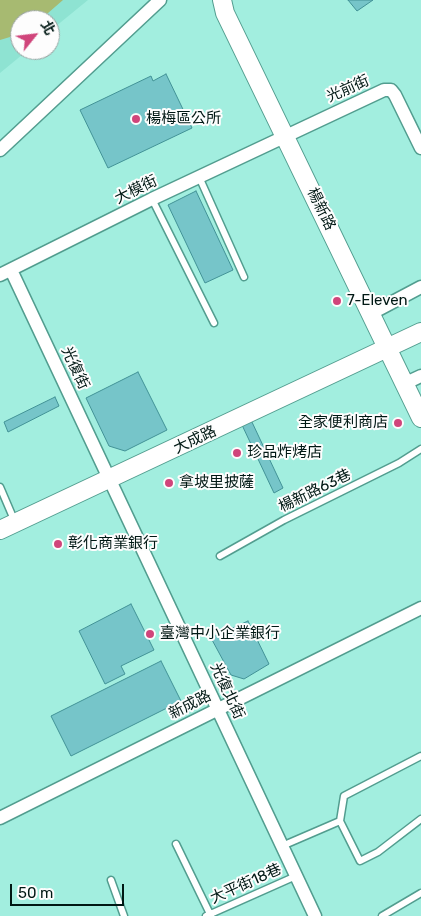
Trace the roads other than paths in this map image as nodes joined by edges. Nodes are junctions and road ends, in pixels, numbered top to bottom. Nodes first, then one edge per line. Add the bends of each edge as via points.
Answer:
1 (160, 0) edge
2 (222, 0) edge
3 (287, 137) junction
4 (421, 148) edge
5 (0, 150) edge
6 (200, 178) junction
7 (152, 199) junction
8 (6, 272) edge
9 (244, 277) dead end
10 (421, 287) edge
11 (372, 313) junction
12 (214, 323) dead end
13 (421, 332) edge
14 (388, 348) junction
15 (413, 380) edge
16 (421, 418) edge
17 (421, 448) edge
18 (110, 480) junction
19 (0, 486) edge
20 (8, 527) edge
21 (220, 556) dead end
22 (421, 608) edge
23 (218, 709) junction
24 (421, 756) edge
25 (0, 818) edge
26 (421, 819) edge
27 (340, 821) junction
28 (176, 844) dead end
29 (282, 846) junction
30 (296, 876) junction
31 (110, 880) dead end
32 (421, 893) edge
33 (209, 915) edge
34 (124, 916) edge
35 (315, 916) edge
36 (382, 916) edge

1 - 5 street
2 - 3 main road, 楊新路 via 225,13
3 - 4 street, 光前街 via 374,94 390,90
3 - 6 street, 大模街
3 - 11 main road, 楊新路
6 - 7 street, 大模街
6 - 9 lane
7 - 8 street, 大模街
7 - 12 lane
8 - 18 street, 光復街
10 - 11 street
11 - 14 main road, 楊新路
13 - 14 main road, 大成路
14 - 15 main road, 楊新路
14 - 18 main road, 大成路
15 - 16 main road, 楊新路
17 - 21 lane, 楊新路63巷 via 399,463
18 - 20 main road, 大成路
18 - 23 street, 光復北街
19 - 20 lane
22 - 23 street, 新成路
23 - 25 street, 新成路
23 - 29 street, 光復北街
24 - 27 lane via 344,796
26 - 27 lane via 378,852 360,861
27 - 29 lane
28 - 33 lane
29 - 30 street, 光復北街
30 - 33 lane, 大平街18巷
30 - 35 street, 光復北街
31 - 34 lane
32 - 36 lane

